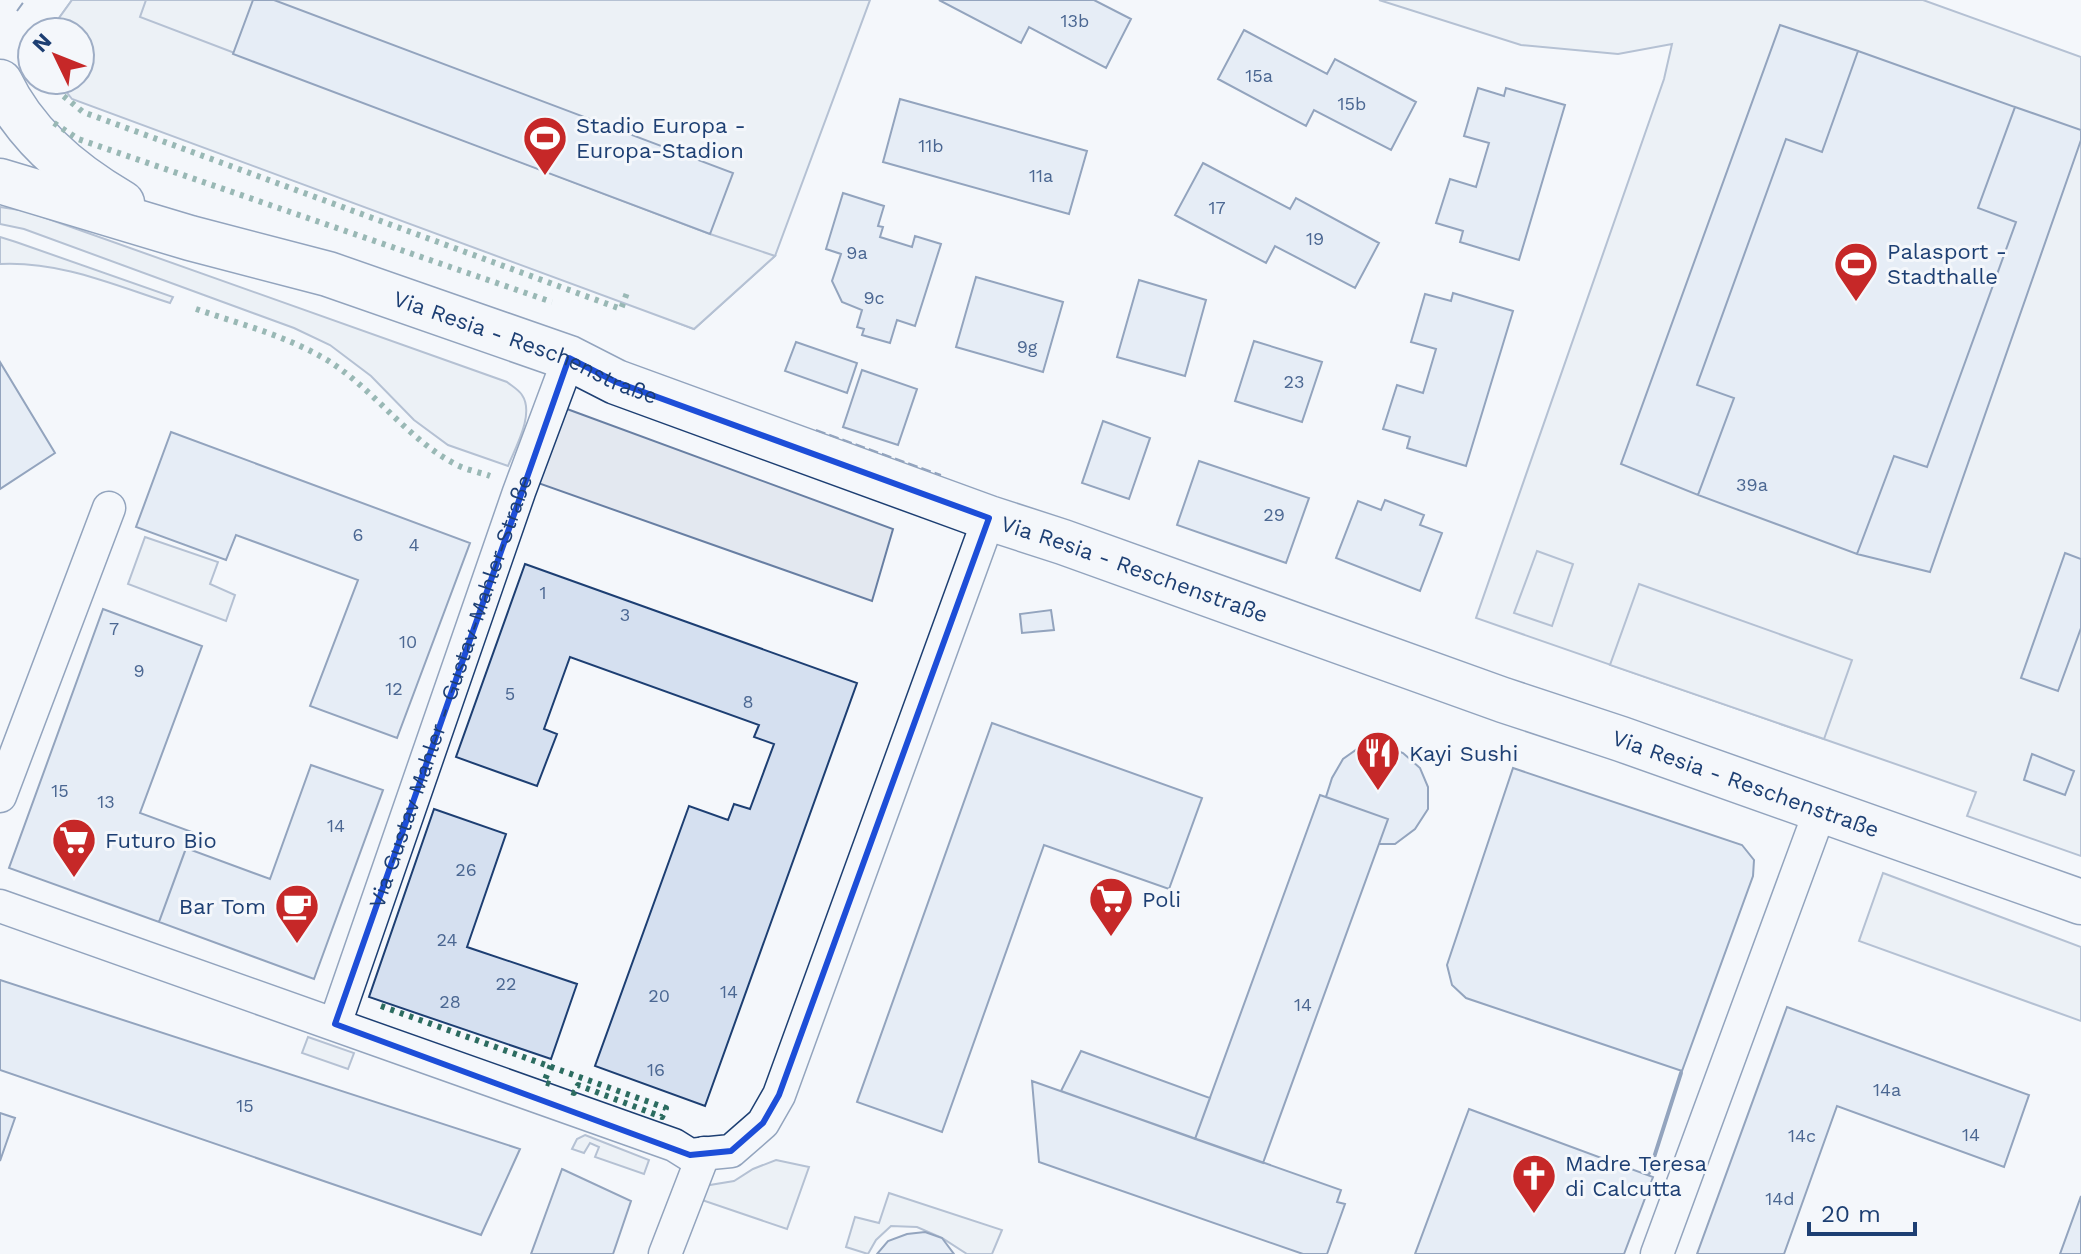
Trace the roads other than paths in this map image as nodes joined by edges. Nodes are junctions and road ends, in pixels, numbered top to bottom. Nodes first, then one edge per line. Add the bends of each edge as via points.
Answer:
1 (0, 82) edge
2 (0, 148) edge
3 (12, 186) edge
4 (172, 230) junction
5 (569, 358) junction
6 (109, 508) dead end
7 (989, 518) junction
8 (0, 796) edge
9 (1820, 811) junction
10 (2081, 902) edge
11 (0, 906) edge
12 (335, 1024) junction
13 (704, 1153) junction
14 (665, 1254) edge
15 (1657, 1254) edge

1 - 4 main road via 20,117 82,178
2 - 4 main road, Via Resia - Reschenstraße via 48,177
3 - 4 main road, Via Resia - Reschenstraße
4 - 5 main road, Via Resia - Reschenstraße via 328,274
5 - 7 main road, Via Resia - Reschenstraße via 616,382
5 - 12 street, Via Gustav Mahler - Gustav-Mahler-Straße
6 - 8 street
7 - 9 main road, Via Resia - Reschenstraße
7 - 13 street via 779,1095 763,1123 731,1151
9 - 10 main road, Via Resia - Reschenstraße
9 - 15 street
11 - 12 street
12 - 13 street via 690,1155
13 - 14 street

